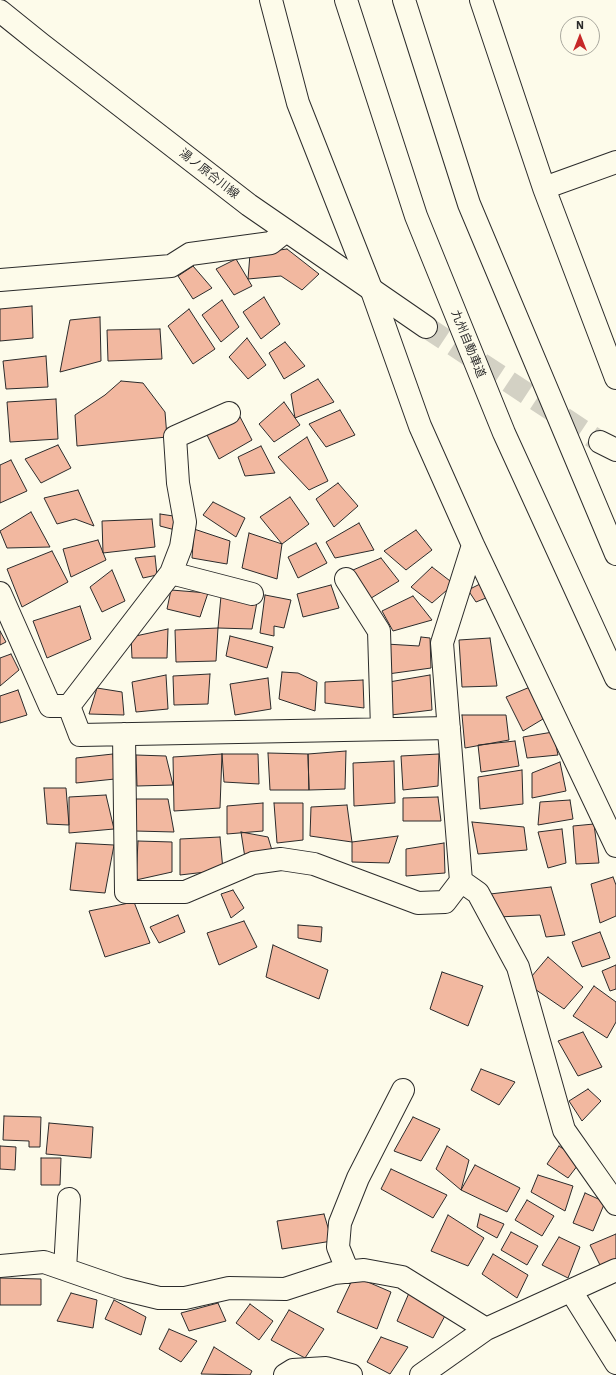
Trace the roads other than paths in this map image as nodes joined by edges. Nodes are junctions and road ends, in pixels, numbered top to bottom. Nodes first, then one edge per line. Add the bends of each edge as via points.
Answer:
1 (271, 0) edge
2 (346, 0) edge
3 (404, 0) edge
4 (481, 0) edge
5 (0, 10) edge
6 (616, 162) edge
7 (544, 188) junction
8 (286, 231) junction
9 (0, 280) edge
10 (372, 291) junction
11 (426, 327) tunnel mouth
12 (616, 378) edge
13 (229, 414) dead end
14 (473, 545) junction
15 (616, 554) edge
16 (171, 573) junction
17 (346, 579) dead end
18 (0, 593) edge
19 (252, 594) dead end
20 (616, 678) edge
21 (69, 706) junction
22 (448, 728) junction
23 (382, 729) junction
24 (124, 734) junction
25 (616, 846) edge
26 (460, 880) junction
27 (403, 1090) dead end
28 (69, 1199) dead end
29 (616, 1204) edge
30 (0, 1266) edge
31 (65, 1269) junction
32 (616, 1270) edge
33 (348, 1272) junction
34 (571, 1291) junction
35 (486, 1329) junction
36 (616, 1363) edge
37 (285, 1375) edge
38 (351, 1375) edge
39 (421, 1375) edge

1 - 10 main road via 298,103
2 - 20 main road, 九州自動車道 via 416,216 504,433
3 - 15 main road via 469,204
4 - 7 main road
5 - 8 main road, 湯ノ原合川線 via 249,205
6 - 7 main road
7 - 12 main road
8 - 9 main road via 271,243 190,254 171,266
8 - 10 main road, 湯ノ原合川線
10 - 11 main road, 湯ノ原合川線
10 - 14 main road via 420,426
13 - 16 main road via 176,437 178,482 185,522 181,547
14 - 22 main road via 442,643
14 - 25 main road
16 - 19 main road
16 - 21 main road
17 - 23 main road via 380,631
18 - 21 main road via 50,706
21 - 24 main road via 80,735
22 - 23 main road
22 - 26 main road
23 - 24 main road
24 - 26 main road via 126,892 185,892 253,863 281,859 314,864 418,903 445,902
26 - 29 main road via 478,893 518,966 564,1130
27 - 33 main road via 358,1178 340,1223 338,1247
28 - 31 main road
30 - 31 main road via 44,1262
31 - 33 main road via 122,1289 159,1298 185,1298 229,1288 285,1289 334,1273
32 - 34 main road
33 - 35 main road via 364,1270 402,1277
34 - 35 main road
34 - 36 main road
35 - 39 main road
37 - 38 main road via 293,1370 326,1368

